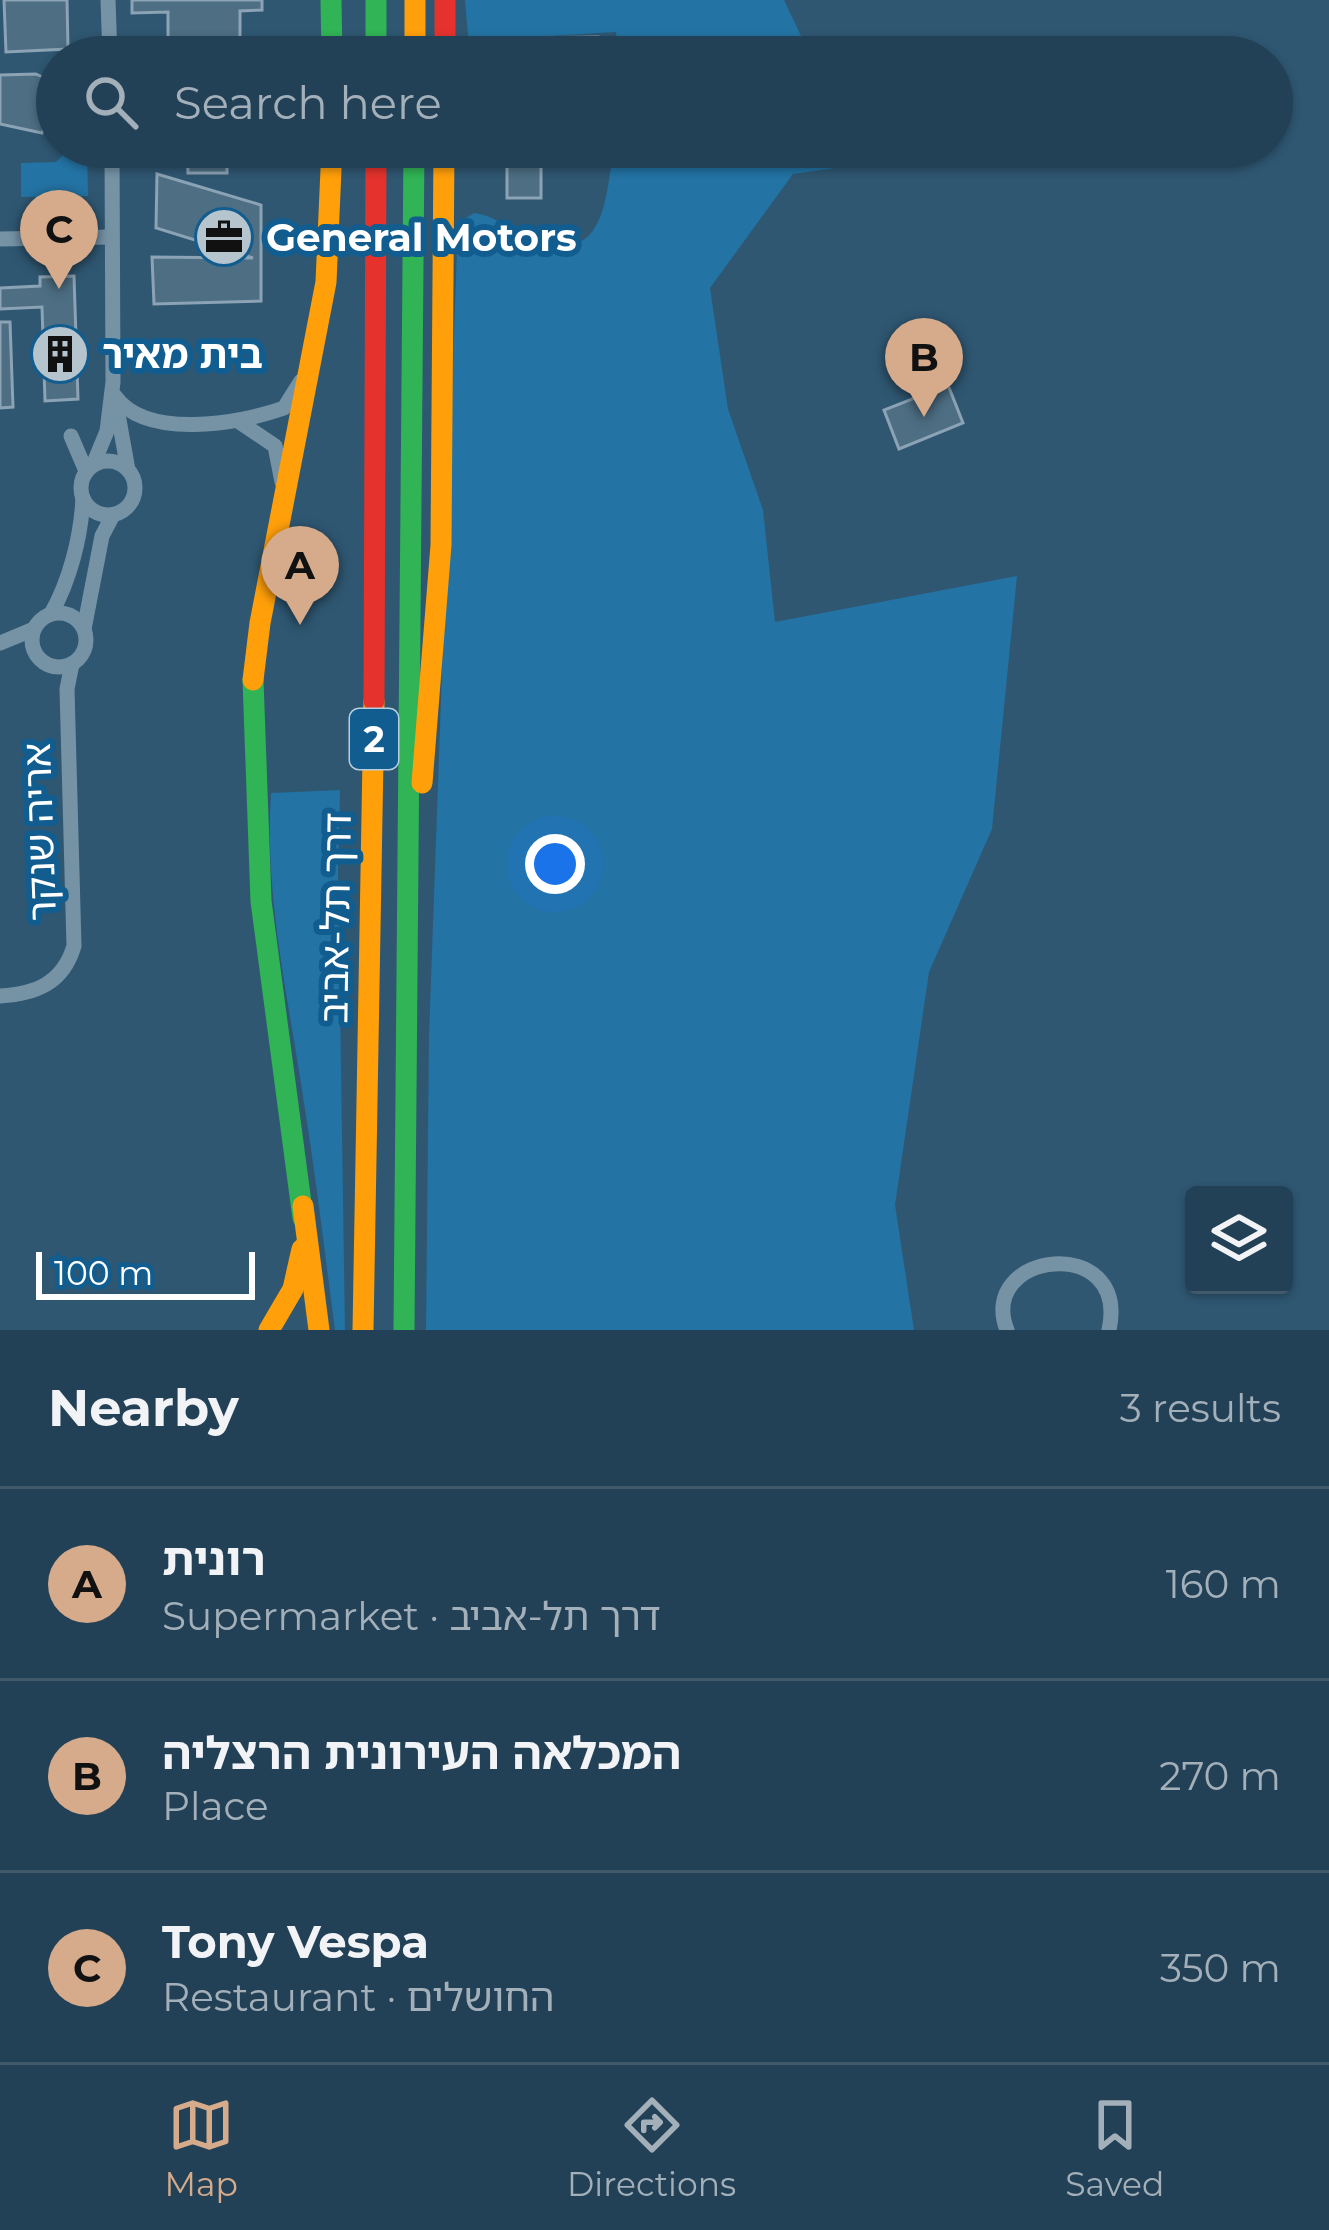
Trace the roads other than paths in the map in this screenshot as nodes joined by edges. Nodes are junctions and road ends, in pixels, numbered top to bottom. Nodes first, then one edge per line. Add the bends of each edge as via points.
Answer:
1 (108, 0) edge
2 (331, 0) edge
3 (376, 0) edge
4 (415, 0) edge
5 (445, 0) edge
6 (109, 36) edge
7 (332, 36) edge
8 (376, 36) edge
9 (415, 36) edge
10 (445, 36) edge
11 (112, 168) edge
12 (331, 168) edge
13 (376, 168) edge
14 (414, 168) edge
15 (444, 168) edge
16 (111, 237) junction
17 (0, 239) edge
18 (314, 350) junction
19 (114, 389) junction
20 (238, 421) junction
21 (156, 423) junction
22 (71, 436) dead end
23 (123, 448) junction
24 (89, 468) junction
25 (128, 470) junction
26 (82, 498) junction
27 (284, 501) junction
28 (113, 515) junction
29 (51, 614) junction
30 (34, 629) junction
31 (84, 629) junction
32 (0, 644) edge
33 (72, 664) junction
34 (406, 900) junction
35 (0, 996) edge
36 (304, 1206) junction
37 (269, 1330) edge
38 (319, 1330) edge
39 (363, 1330) edge
40 (404, 1330) edge
41 (1006, 1330) edge
42 (1108, 1330) edge

1 - 6 street
2 - 7 main road
3 - 8 main road
4 - 9 main road
5 - 10 main road
11 - 16 street
12 - 18 main road
13 - 39 main road, דרך תל-אביב / 2
14 - 34 main road, דרך תל-אביב / 2
15 - 34 main road via 430,725
16 - 17 street
16 - 19 street
18 - 20 street via 284,408
18 - 27 main road
19 - 21 street via 131,415
19 - 23 street
19 - 24 street
20 - 21 street
20 - 27 street via 274,446
21 - 23 street
22 - 24 street
23 - 25 street
24 - 25 street via 107,460
24 - 26 street
25 - 28 street via 135,493
26 - 28 street
26 - 29 street via 82,523
27 - 36 main road via 253,684 255,816
28 - 31 street
29 - 30 street
29 - 31 street via 74,617
30 - 32 street
30 - 33 street via 43,662
31 - 33 street via 86,645
33 - 35 street, אריה שנקר via 76,932 66,968 43,987
34 - 40 main road, 2
36 - 37 main road via 301,1262
36 - 38 main road
41 - 42 street via 1003,1311 1014,1284 1039,1264 1056,1262 1097,1279 1111,1308

